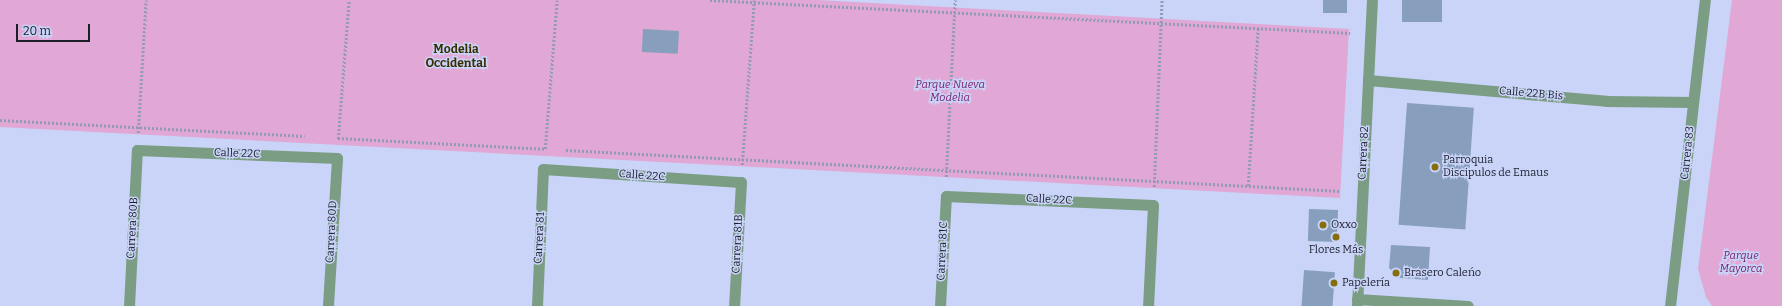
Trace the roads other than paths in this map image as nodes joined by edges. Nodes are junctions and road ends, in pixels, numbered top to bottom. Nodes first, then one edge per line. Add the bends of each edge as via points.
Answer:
1 (1372, 0) edge
2 (1705, 0) edge
3 (1368, 80) junction
4 (1693, 102) junction
5 (137, 150) joint
6 (337, 158) joint
7 (543, 169) joint
8 (741, 182) joint
9 (946, 196) joint
10 (1357, 302) edge
11 (129, 306) edge
12 (328, 306) edge
13 (537, 306) edge
14 (734, 306) edge
15 (940, 306) edge
16 (1148, 306) edge
17 (1468, 306) edge
18 (1670, 306) edge

1 - 3 street, Carrera 82
2 - 4 street, Carrera 83
3 - 4 street, Calle 22B Bis via 1606,101
3 - 10 street, Carrera 82
4 - 18 street, Carrera 83
5 - 6 street, Calle 22C
5 - 11 street, Carrera 80B
6 - 12 street, Carrera 80D
7 - 8 street, Calle 22C
7 - 13 street, Carrera 81
8 - 14 street, Carrera 81B
9 - 15 street, Carrera 81C
9 - 16 street, Calle 22C via 1153,205
10 - 17 street

